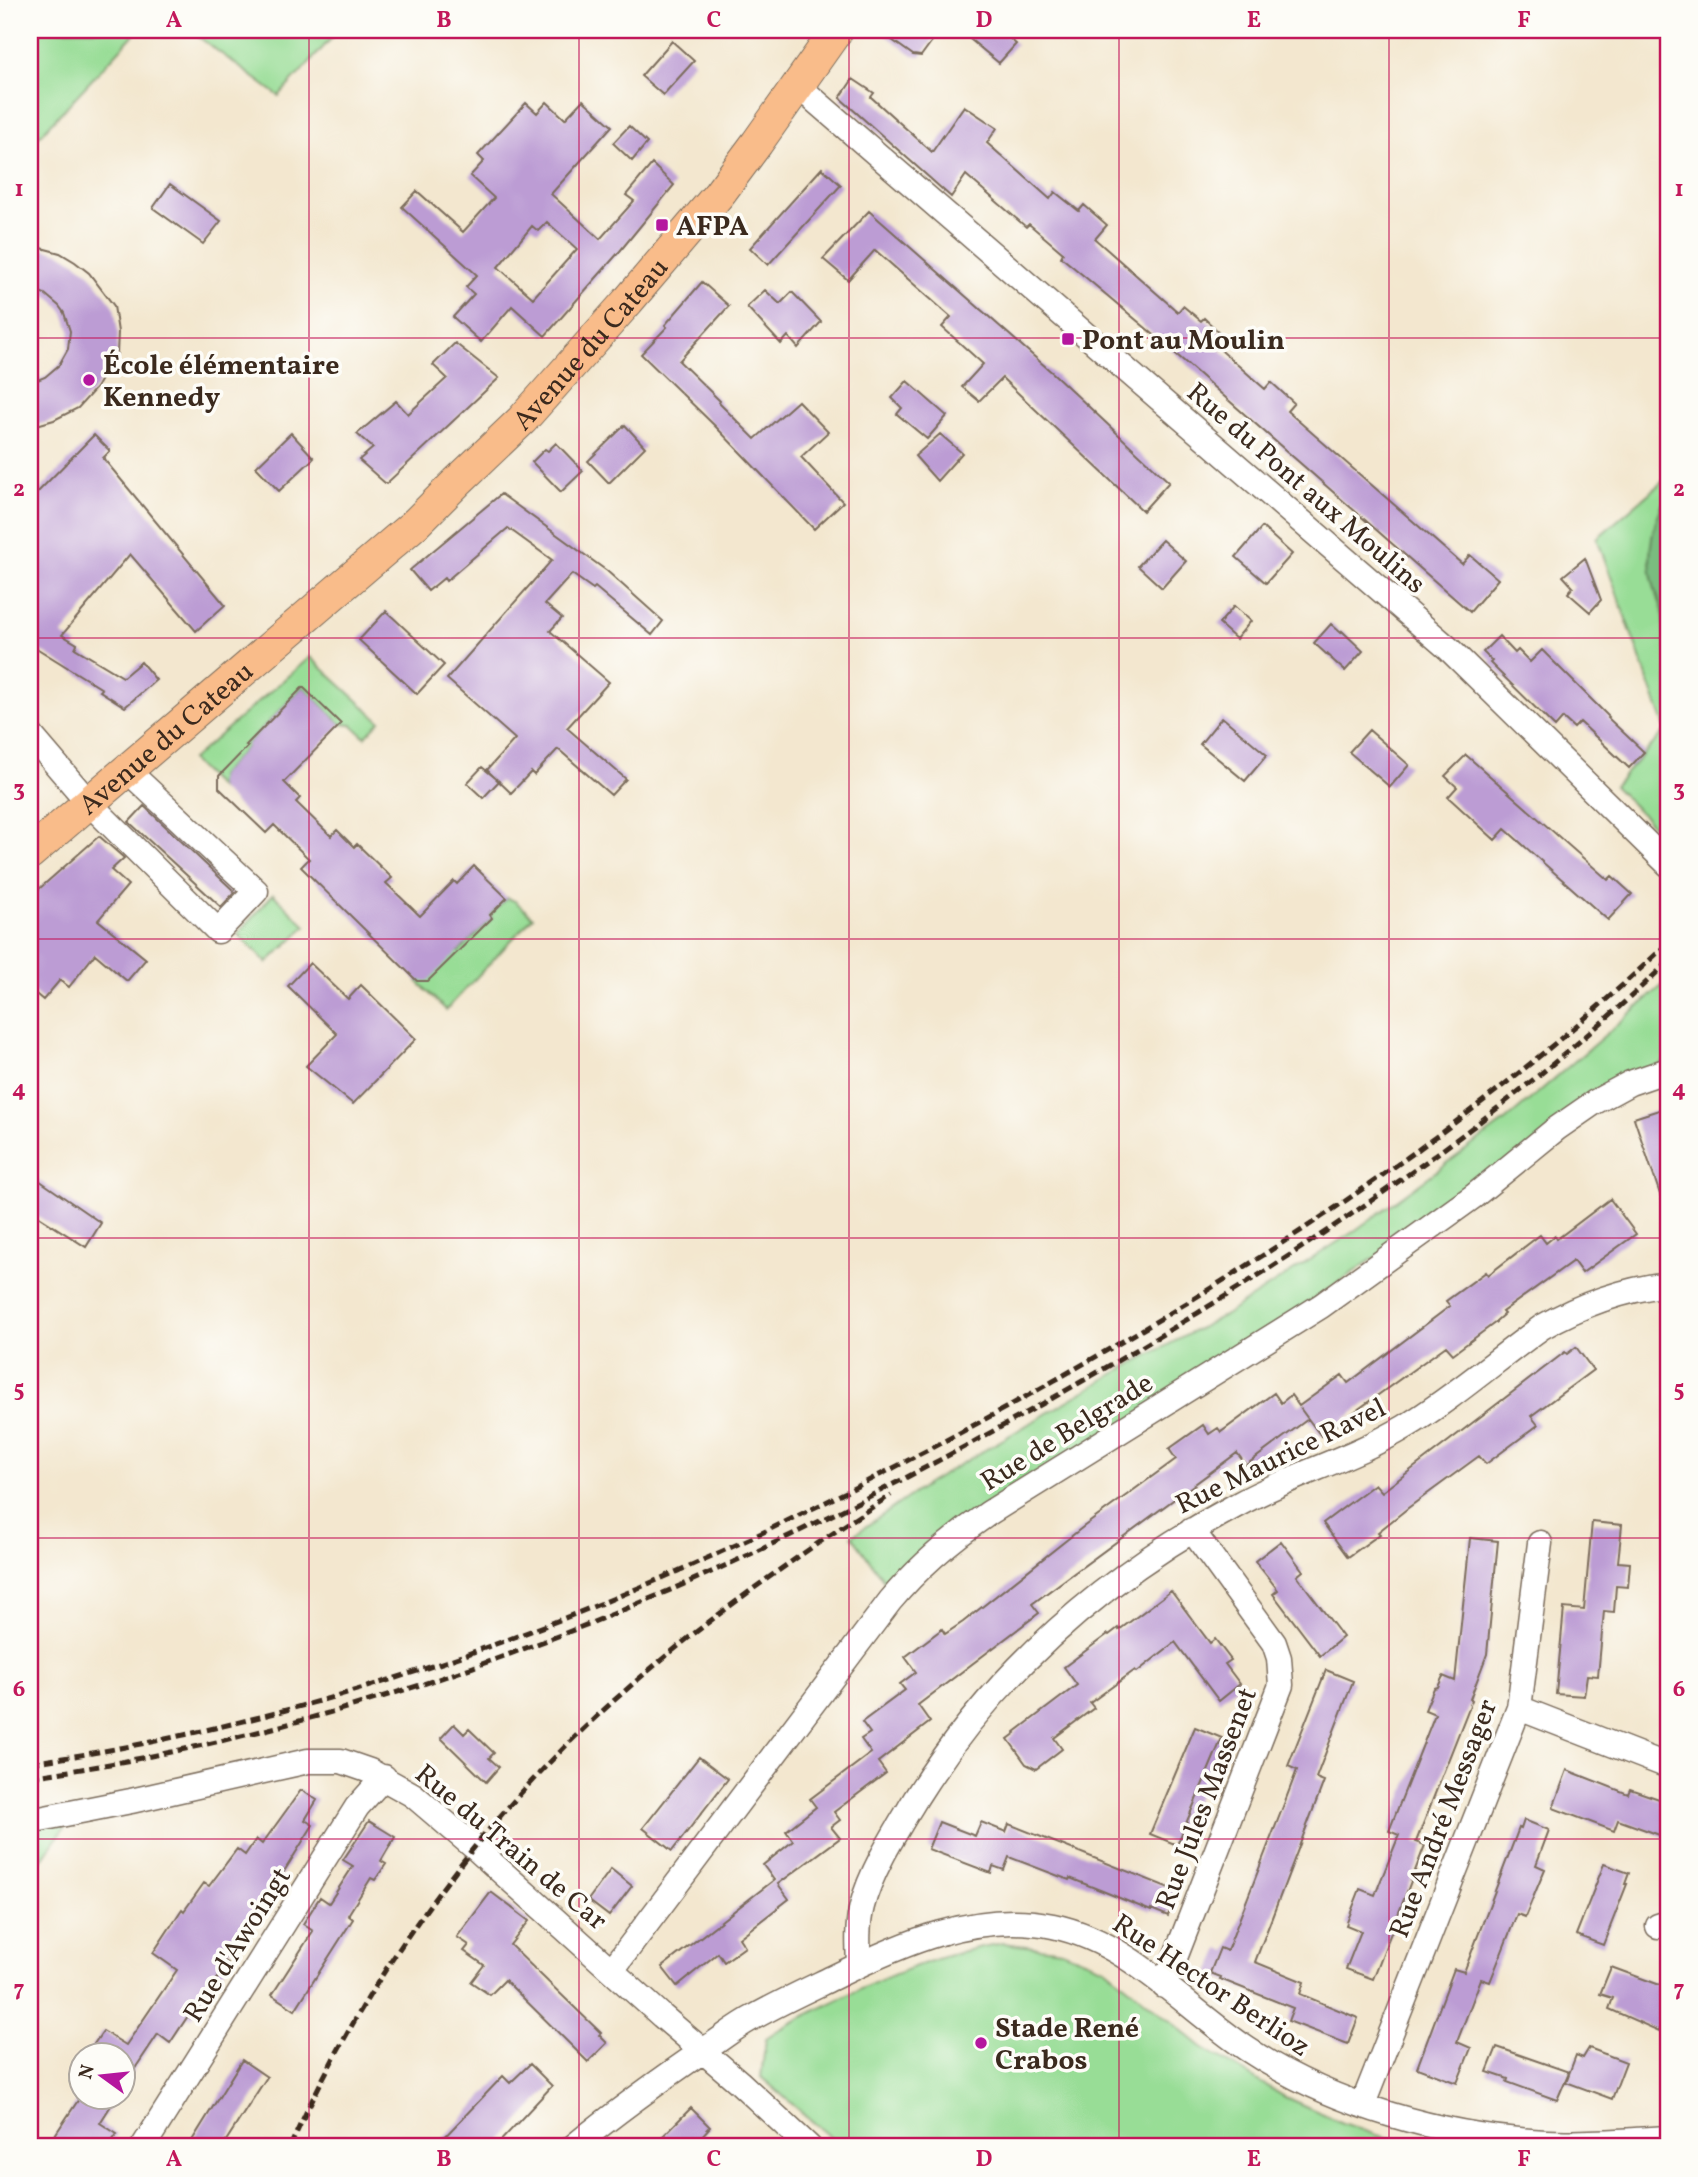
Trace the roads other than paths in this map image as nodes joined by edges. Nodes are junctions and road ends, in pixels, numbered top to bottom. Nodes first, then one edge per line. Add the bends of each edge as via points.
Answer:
1 (837, 30) edge
2 (798, 86) junction
3 (458, 481) junction
4 (30, 734) edge
5 (128, 771) junction
6 (82, 795) junction
7 (30, 827) edge
8 (30, 853) edge
9 (1668, 864) edge
10 (1668, 1070) edge
11 (1668, 1284) edge
12 (1192, 1530) junction
13 (1540, 1543) dead end
14 (1519, 1708) junction
15 (1668, 1766) edge
16 (384, 1777) junction
17 (30, 1821) edge
18 (859, 1964) junction
19 (612, 1970) junction
20 (1164, 1986) junction
21 (703, 2051) junction
22 (1363, 2104) junction
23 (1668, 2138) edge
24 (143, 2147) edge
25 (573, 2147) edge
26 (809, 2147) edge

1 - 2 main road, Avenue du Cateau
2 - 3 main road, Avenue du Cateau via 719,194 628,301 522,420
2 - 9 street, Rue du Pont aux Moulins via 1449,649
3 - 5 main road, Avenue du Cateau via 416,523
3 - 6 main road, Avenue du Cateau via 383,527
4 - 6 street
5 - 6 main road, Avenue du Cateau
5 - 6 street via 256,891 218,930
6 - 7 main road, Avenue du Cateau
6 - 8 main road, Avenue du Cateau
10 - 19 street, Rue de Belgrade via 1629,1083 1595,1102 1338,1294 989,1513 936,1552 890,1601
11 - 12 street, Rue Maurice Ravel via 1628,1290 1562,1316 1367,1448 1248,1499
12 - 18 street, Rue Maurice Ravel via 1077,1611 1023,1660 961,1732 909,1810 872,1878 859,1926
12 - 20 street, Rue Jules Massenet via 1274,1643 1281,1685
13 - 14 street, Rue André Messager
14 - 15 street
14 - 22 street, Rue André Messager
16 - 17 street, Rue du Train de Car via 341,1761 308,1761
16 - 19 street, Rue du Train de Car via 438,1815
16 - 24 street, Rue d'Awoingt via 357,1807
18 - 20 street, Rue Hector Berlioz via 953,1930 1013,1922 1052,1926 1087,1937 1124,1956
18 - 21 street, Rue Hector Berlioz via 754,2017
19 - 21 street, Rue du Train de Car
20 - 22 street, Rue Hector Berlioz via 1271,2064
21 - 25 street, Rue Hector Berlioz
21 - 26 street, Rue du Train de Car
22 - 23 street, Rue Hector Berlioz via 1416,2121 1500,2138 1549,2142

